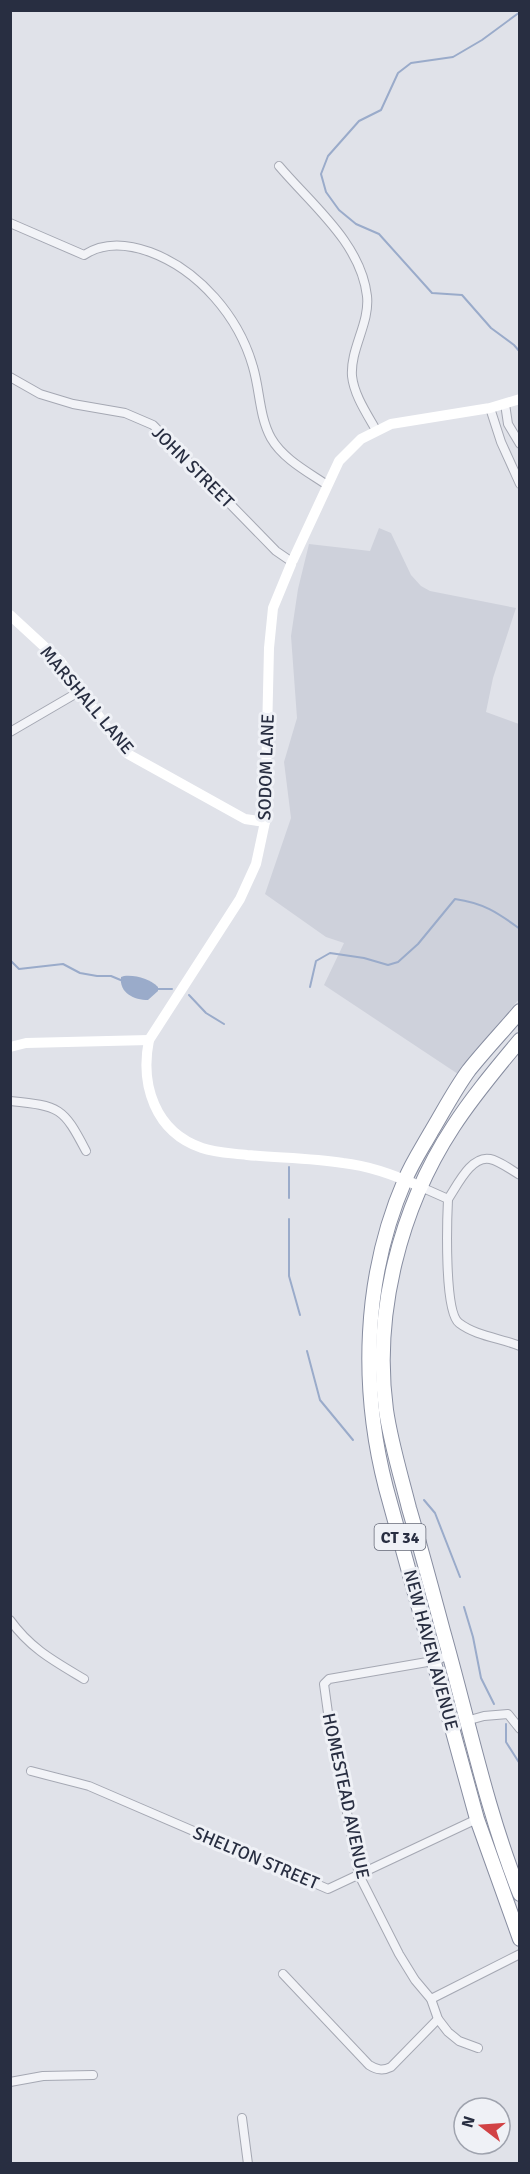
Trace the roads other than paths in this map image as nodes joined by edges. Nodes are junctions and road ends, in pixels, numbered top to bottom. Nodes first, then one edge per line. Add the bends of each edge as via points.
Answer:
1 (279, 166) dead end
2 (10, 223) edge
3 (10, 377) edge
4 (519, 399) edge
5 (505, 404) junction
6 (490, 408) junction
7 (376, 430) junction
8 (519, 442) edge
9 (327, 484) junction
10 (519, 484) edge
11 (292, 562) junction
12 (10, 615) edge
13 (82, 690) junction
14 (10, 732) edge
15 (265, 822) junction
16 (519, 1011) edge
17 (497, 1038) junction
18 (149, 1040) junction
19 (10, 1047) edge
20 (515, 1047) edge
21 (10, 1101) edge
22 (86, 1151) dead end
23 (519, 1175) edge
24 (405, 1179) junction
25 (421, 1187) junction
26 (448, 1199) junction
27 (519, 1346) edge
28 (10, 1620) edge
29 (450, 1655) junction
30 (433, 1661) junction
31 (84, 1679) dead end
32 (466, 1721) junction
33 (519, 1729) edge
34 (31, 1771) dead end
35 (477, 1820) junction
36 (359, 1875) junction
37 (519, 1894) edge
38 (519, 1939) edge
39 (519, 1954) edge
40 (283, 1974) dead end
41 (431, 1999) junction
42 (438, 2019) junction
43 (478, 2048) dead end
44 (93, 2075) dead end
45 (10, 2082) edge
46 (242, 2118) dead end
47 (248, 2163) edge

1 - 7 street via 353,253 366,287 368,301 353,363 353,380
2 - 9 street via 84,255 104,246 130,246 187,270 223,308 241,338 254,369 274,443
3 - 11 street, JOHN STREET via 40,394 125,413 153,425 276,551
4 - 5 street, SODOM LANE
5 - 6 street, SODOM LANE
5 - 8 street via 508,424
6 - 7 street, SODOM LANE via 391,424
6 - 10 street
7 - 9 street, SODOM LANE via 349,449
9 - 11 street, SODOM LANE
11 - 15 street, SODOM LANE via 273,608
12 - 13 street, MARSHALL LANE via 61,662
13 - 14 street
13 - 15 street, MARSHALL LANE via 128,754 245,819
15 - 18 street, SODOM LANE via 256,864 240,899
16 - 17 highway, CT 34
17 - 20 highway
17 - 24 highway, CT 34 via 468,1071
18 - 19 street via 26,1043
18 - 24 street, SODOM LANE via 147,1085 153,1102 165,1122 188,1142 220,1152 373,1167
20 - 25 highway, CT 34 via 483,1082
21 - 22 street via 57,1110 70,1121
23 - 26 street via 490,1159 480,1160 471,1166
24 - 25 street, SODOM LANE
24 - 30 highway, NEW HAVEN AVENUE / CT 34 via 375,1287 369,1386 379,1461
25 - 26 street
25 - 29 highway, NEW HAVEN AVENUE / CT 34 via 403,1234 390,1290 384,1346 385,1399 395,1457
26 - 27 street via 449,1287 456,1321
28 - 31 street via 42,1654
29 - 30 street
29 - 32 highway, NEW HAVEN AVENUE / CT 34
30 - 35 highway, NEW HAVEN AVENUE / CT 34
30 - 36 street, HOMESTEAD AVENUE via 329,1679 324,1684
32 - 33 street via 508,1714
32 - 37 highway, NEW HAVEN AVENUE / CT 34
34 - 36 street, SHELTON STREET via 89,1786 328,1889
35 - 36 street, SHELTON STREET
35 - 38 highway, NEW HAVEN AVENUE / CT 34
36 - 41 street, HOMESTEAD AVENUE via 399,1954
39 - 41 street
40 - 42 street via 376,2069 392,2067
41 - 42 street, HOMESTEAD AVENUE
42 - 43 street, HOMESTEAD AVENUE via 459,2041
44 - 45 street via 43,2076
46 - 47 street

